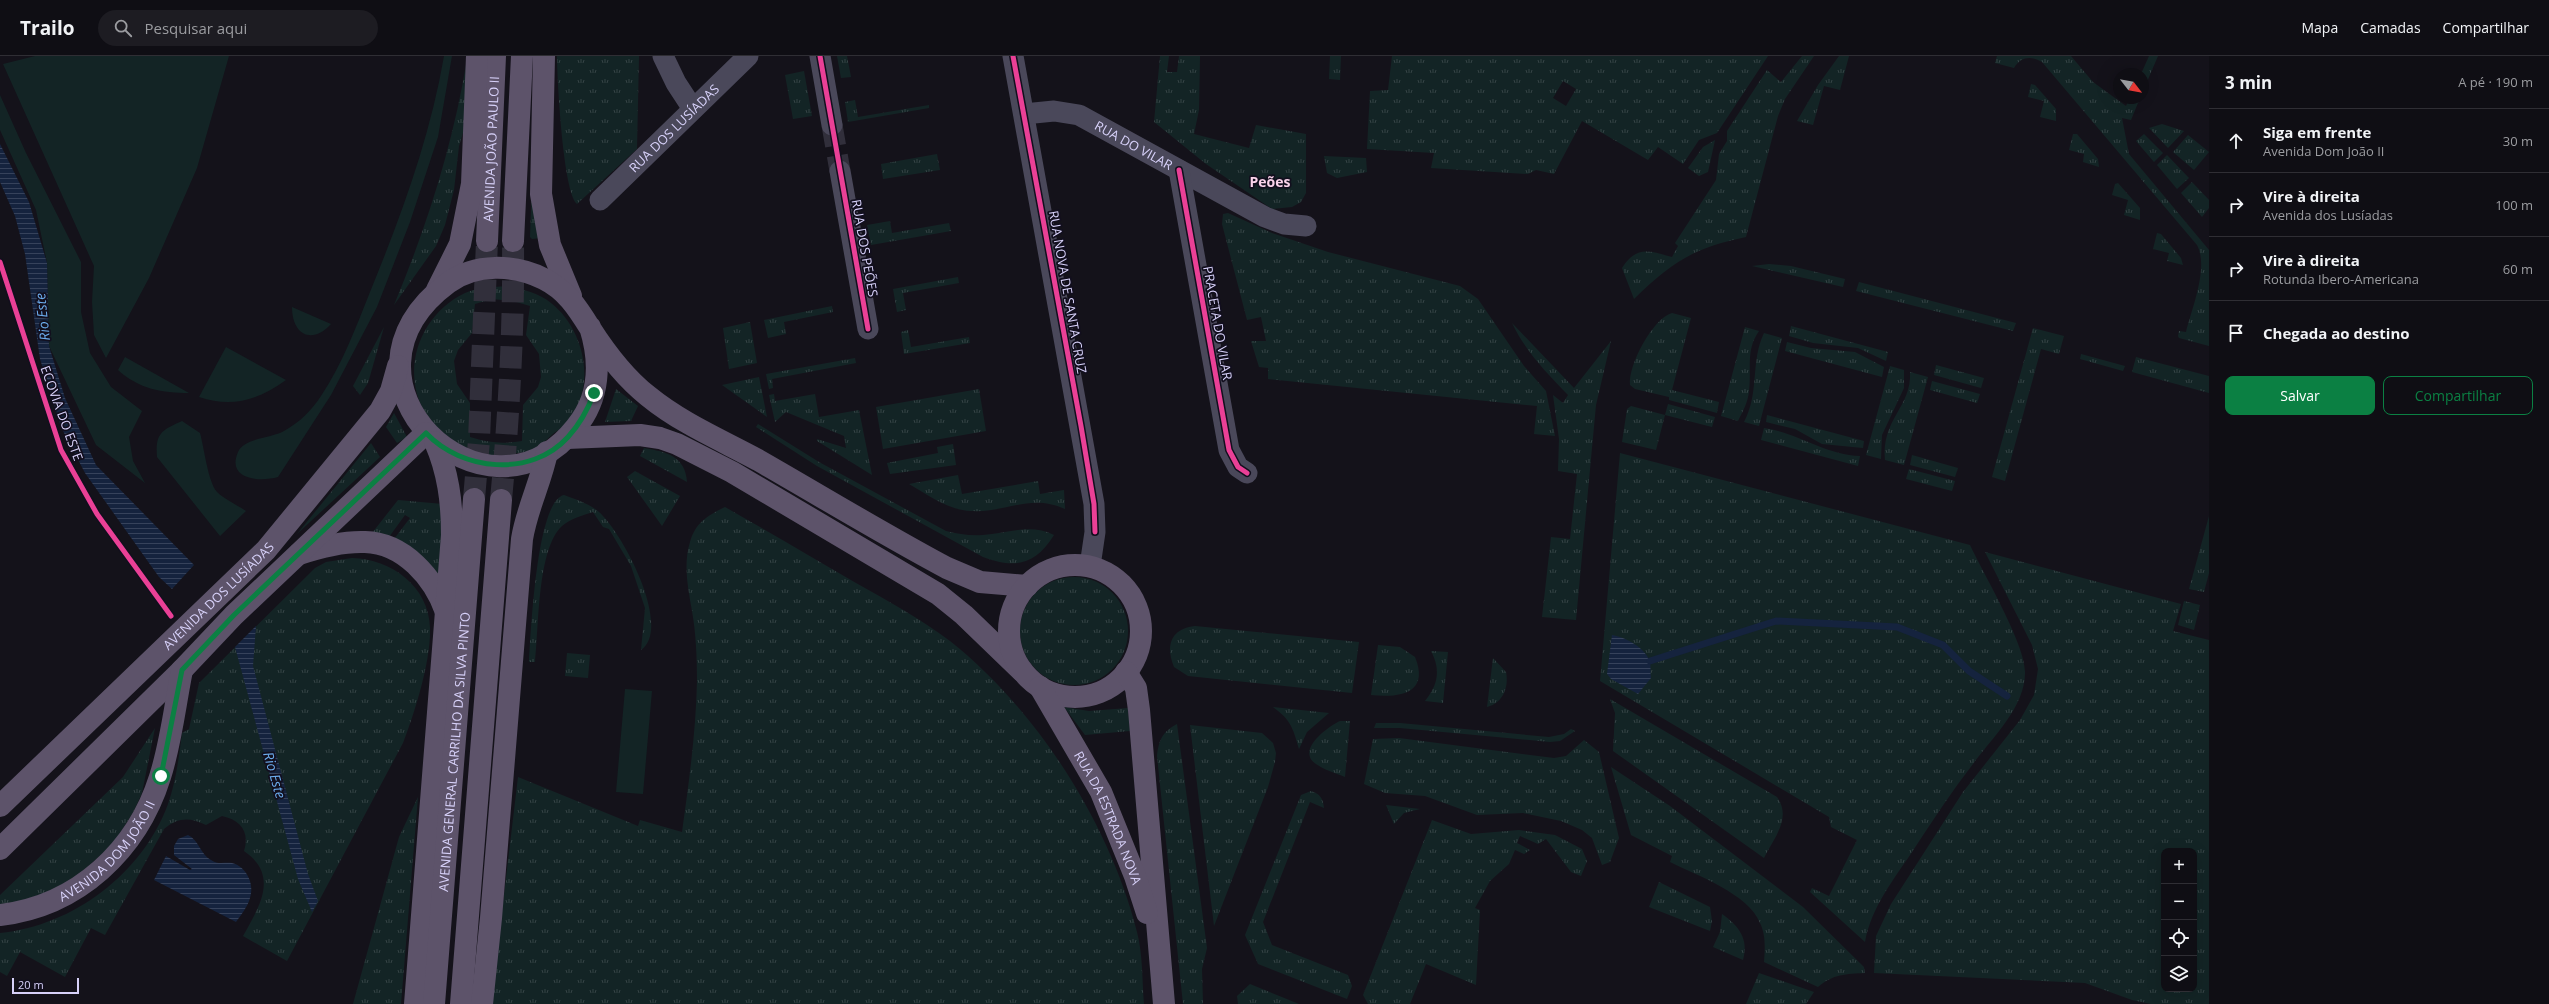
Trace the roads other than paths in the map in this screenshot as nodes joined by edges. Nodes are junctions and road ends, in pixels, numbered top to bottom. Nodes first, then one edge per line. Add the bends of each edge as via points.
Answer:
1 (477, 56) edge
2 (495, 56) edge
3 (522, 56) edge
4 (544, 56) edge
5 (663, 56) edge
6 (748, 56) edge
7 (820, 56) edge
8 (1013, 56) edge
9 (693, 109) junction
10 (1024, 114) junction
11 (832, 125) tunnel mouth
12 (1179, 170) junction
13 (840, 171) tunnel mouth
14 (600, 200) dead end
15 (1306, 226) dead end
16 (487, 241) tunnel mouth
17 (513, 241) tunnel mouth
18 (434, 294) junction
19 (574, 303) junction
20 (590, 327) junction
21 (868, 329) dead end
22 (401, 358) junction
23 (430, 437) junction
24 (567, 438) junction
25 (547, 452) junction
26 (1247, 473) dead end
27 (474, 499) tunnel mouth
28 (501, 500) tunnel mouth
29 (296, 555) junction
30 (1090, 566) junction
31 (1027, 586) junction
32 (446, 614) junction
33 (182, 670) junction
34 (1022, 671) junction
35 (1126, 672) junction
36 (1040, 687) junction
37 (0, 806) edge
38 (0, 848) edge
39 (0, 915) edge
40 (1160, 955) junction
41 (415, 1004) edge
42 (434, 1004) edge
43 (461, 1004) edge
44 (482, 1004) edge
45 (1164, 1004) edge

1 - 18 main road via 472,184 460,244
2 - 16 main road, AVENIDA JOÃO PAULO II
3 - 17 main road, AVENIDA JOÃO PAULO II
4 - 19 main road via 541,194 550,245
5 - 9 street
6 - 9 street, RUA DOS LUSÍADAS
7 - 11 street
8 - 10 street, RUA NOVA DE SANTA CRUZ
9 - 14 street, RUA DOS LUSÍADAS
10 - 12 street, RUA DO VILAR via 1054,111 1079,114
10 - 30 street, RUA NOVA DE SANTA CRUZ via 1094,504 1095,532
12 - 15 street, RUA DO VILAR via 1265,217 1284,224
12 - 26 street, PRACETA DO VILAR via 1229,450 1238,467
13 - 21 street, RUA DOS PEÕES
18 - 19 main road via 463,274 503,268 524,271 543,278 565,293
18 - 22 main road via 407,331
19 - 20 main road
20 - 24 main road via 597,360 594,393 580,422
20 - 31 main road via 616,365 646,395 689,423 946,568 980,582
22 - 23 main road via 402,385 406,398 418,422
22 - 37 main road, AVENIDA DOS LUSÍADAS via 391,391 380,411 266,550
23 - 25 main road via 460,458 489,465 519,463
23 - 29 main road, AVENIDA DOS LUSÍADAS
23 - 32 main road via 445,464 452,514
24 - 25 main road
24 - 34 main road via 640,435 660,438 684,447 732,472 938,594 964,615
25 - 44 main road via 542,475 531,499 522,539
27 - 42 main road, AVENIDA GENERAL CARRILHO DA SILVA PINTO
28 - 43 main road, AVENIDA GENERAL CARRILHO DA SILVA PINTO
29 - 32 main road via 351,542 383,546 403,555 424,573 441,600
29 - 33 main road, AVENIDA DOS LUSÍADAS
30 - 31 main road via 1068,565 1044,572
30 - 35 main road via 1116,579 1129,592 1137,609 1141,626 1139,645
31 - 34 main road via 1014,604 1009,626 1011,648
32 - 41 main road
33 - 38 main road, AVENIDA DOS LUSÍADAS
33 - 39 main road, AVENIDA DOM JOÃO II via 161,776 144,816 122,851 93,877 69,893 33,908
34 - 36 main road
35 - 36 main road via 1108,687 1096,693 1077,697 1058,695
35 - 40 main road, RUA DA ESTRADA NOVA via 1136,688 1139,710
36 - 40 main road, RUA DA ESTRADA NOVA via 1101,792 1135,876
40 - 45 main road, RUA DA ESTRADA NOVA

